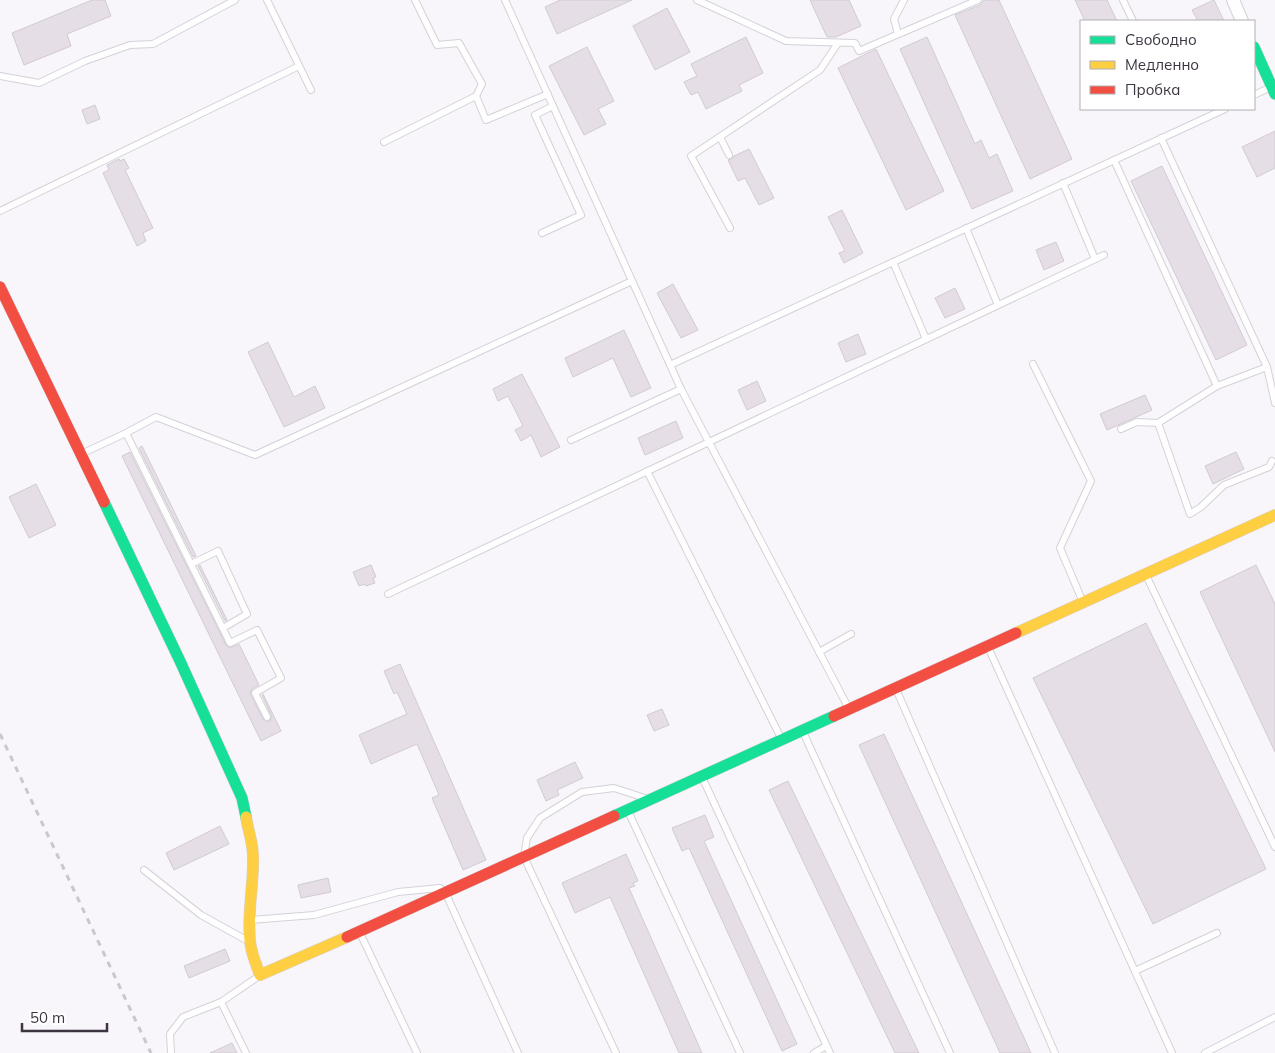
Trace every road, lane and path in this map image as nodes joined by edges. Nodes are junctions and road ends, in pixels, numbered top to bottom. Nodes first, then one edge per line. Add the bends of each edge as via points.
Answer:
1 (235, 0) edge
2 (267, 0) edge
3 (414, 0) edge
4 (505, 0) edge
5 (697, 0) edge
6 (904, 0) edge
7 (978, 0) edge
8 (1123, 0) edge
9 (1232, 0) edge
10 (1133, 20) edge
11 (1242, 20) edge
12 (898, 34) junction
13 (838, 43) junction
14 (1255, 49) edge
15 (299, 66) junction
16 (0, 76) edge
17 (1274, 89) edge
18 (311, 90) dead end
19 (548, 94) junction
20 (1255, 95) edge
21 (476, 96) junction
22 (553, 106) junction
23 (1223, 110) edge
24 (720, 137) junction
25 (1161, 138) junction
26 (384, 142) dead end
27 (729, 155) dead end
28 (1114, 160) junction
29 (1063, 184) junction
30 (0, 211) edge
31 (730, 228) dead end
32 (966, 228) junction
33 (542, 233) dead end
34 (1104, 255) dead end
35 (1095, 259) junction
36 (893, 262) junction
37 (632, 281) junction
38 (0, 287) edge
39 (998, 305) junction
40 (926, 339) junction
41 (1033, 364) dead end
42 (670, 365) junction
43 (1267, 367) junction
44 (1272, 377) edge
45 (1218, 386) junction
46 (681, 389) junction
47 (1275, 403) edge
48 (1158, 424) junction
49 (1121, 429) dead end
50 (126, 433) junction
51 (571, 440) dead end
52 (709, 442) junction
53 (80, 455) junction
54 (1272, 461) dead end
55 (647, 472) junction
56 (1275, 515) edge
57 (191, 564) junction
58 (1146, 574) junction
59 (388, 594) dead end
60 (1083, 602) junction
61 (222, 628) junction
62 (851, 634) dead end
63 (988, 646) junction
64 (819, 652) junction
65 (895, 688) junction
66 (848, 709) junction
67 (267, 716) dead end
68 (802, 730) junction
69 (782, 740) junction
70 (702, 776) junction
71 (651, 799) junction
72 (628, 810) junction
73 (1275, 847) edge
74 (524, 857) junction
75 (144, 870) dead end
76 (461, 886) junction
77 (446, 893) junction
78 (249, 920) junction
79 (360, 932) junction
80 (1217, 933) dead end
81 (250, 942) junction
82 (1135, 971) junction
83 (260, 975) junction
84 (221, 1002) junction
85 (1275, 1016) edge
86 (828, 1050) edge
87 (171, 1053) edge
88 (246, 1053) edge
89 (417, 1053) edge
90 (518, 1053) edge
91 (616, 1053) edge
92 (740, 1053) edge
93 (814, 1053) edge
94 (950, 1053) edge
95 (1055, 1053) edge
96 (1172, 1053) edge
97 (1205, 1053) edge

1 - 16 lane via 153,44 130,45 38,83
2 - 15 lane
3 - 21 lane via 437,45 459,43 482,84
4 - 19 lane
5 - 13 lane via 786,40
6 - 12 lane via 894,19
7 - 12 lane
8 - 10 lane
9 - 11 street
12 - 13 lane via 858,51 855,43
13 - 24 lane via 820,70
14 - 17 street
15 - 18 lane
15 - 30 lane
17 - 20 lane
19 - 21 lane via 486,120
19 - 22 lane
21 - 26 lane
22 - 33 lane via 536,115 581,215
22 - 37 lane
23 - 25 lane
24 - 27 lane
24 - 31 lane via 691,156
25 - 28 lane
25 - 43 lane
28 - 29 lane
28 - 45 lane
29 - 32 lane
29 - 35 lane
32 - 36 lane
32 - 39 lane
34 - 35 lane
35 - 39 lane
36 - 40 lane
36 - 42 lane
37 - 42 lane
37 - 50 lane via 255,456 156,417
38 - 53 street
39 - 40 lane
40 - 52 lane
41 - 60 lane via 1091,481 1060,548
42 - 46 lane
43 - 44 lane
43 - 45 lane
44 - 47 lane
45 - 48 lane
46 - 51 lane
46 - 52 lane
48 - 49 lane via 1137,422
48 - 54 lane via 1190,514 1224,485 1269,467
50 - 53 lane
50 - 57 lane
52 - 55 lane
52 - 64 lane
53 - 78 street via 184,660 242,798 253,853
55 - 59 lane
55 - 69 lane
56 - 58 street
57 - 61 lane
57 - 61 lane via 218,551 247,614
58 - 60 street
58 - 73 lane
60 - 63 street
61 - 67 lane via 230,643 257,630 281,678 255,693
62 - 64 lane
63 - 65 street
63 - 82 lane
64 - 66 lane
65 - 66 street
65 - 95 lane
66 - 68 street
68 - 69 street
68 - 94 lane
69 - 70 street
70 - 71 street
70 - 86 lane
71 - 72 street
71 - 74 lane via 614,788 582,792 540,818 527,838
72 - 74 street
72 - 92 lane
74 - 76 street
74 - 91 lane
75 - 81 lane via 201,915
76 - 77 street
76 - 78 lane via 398,892 314,915
77 - 79 street
77 - 90 lane
78 - 81 street
79 - 83 street
79 - 89 lane
80 - 82 lane
81 - 83 street
82 - 96 lane
83 - 84 lane
84 - 87 lane via 183,1017 170,1034
84 - 88 lane
85 - 97 lane
86 - 93 lane

